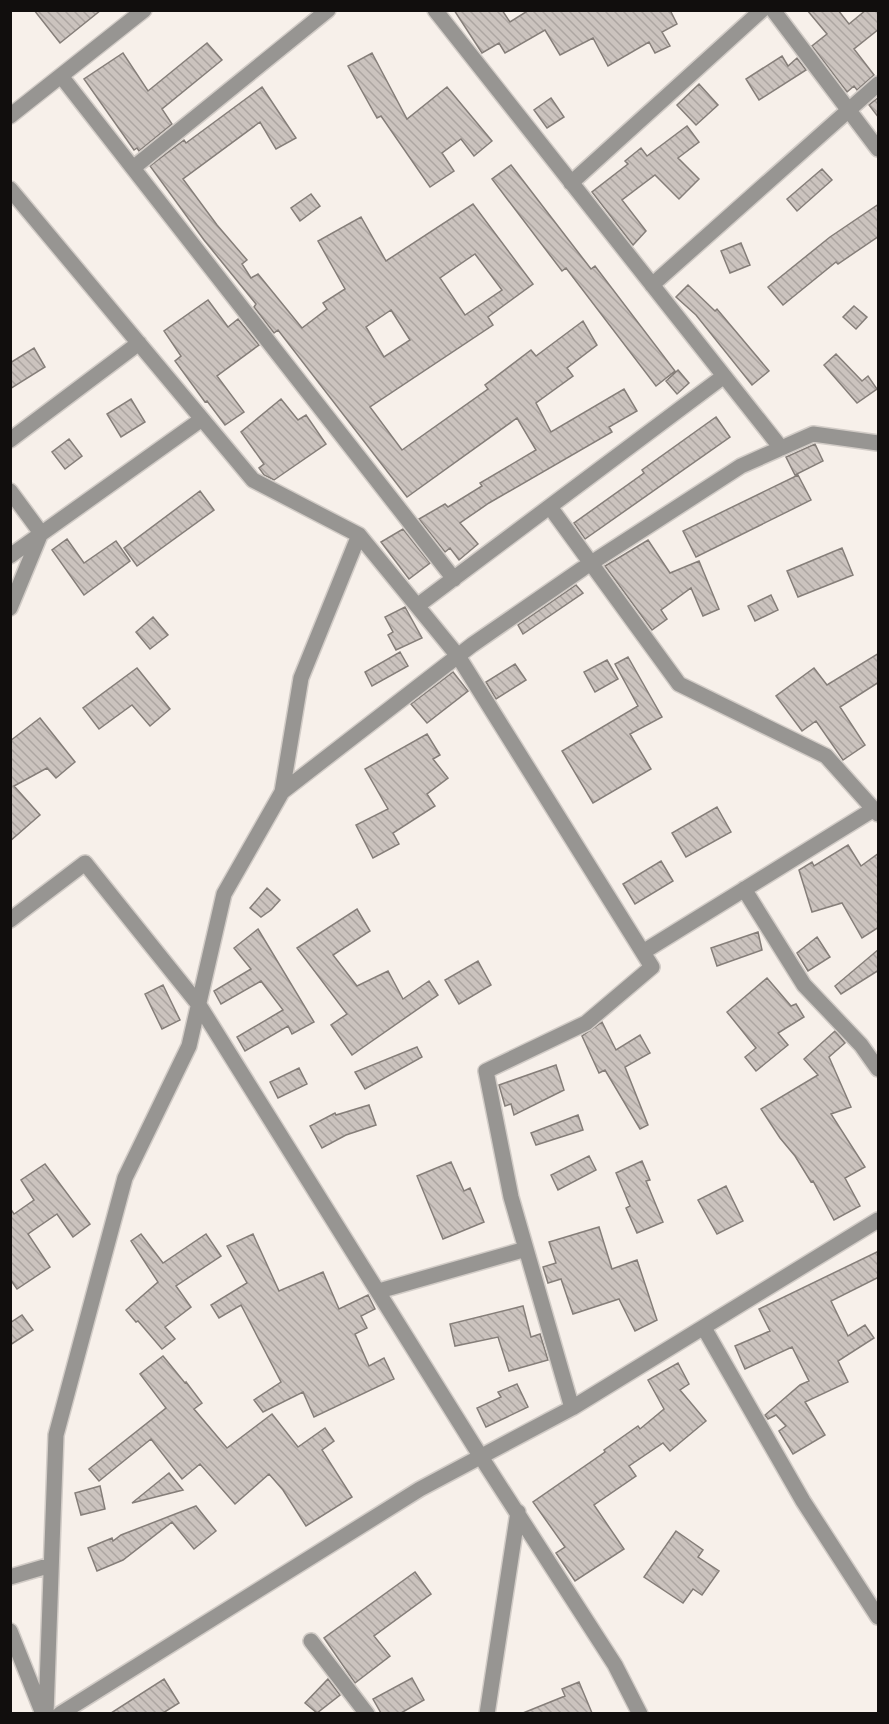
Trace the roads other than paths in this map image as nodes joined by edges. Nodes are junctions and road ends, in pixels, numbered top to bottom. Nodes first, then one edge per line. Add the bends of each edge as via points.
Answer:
1 (144, 10) edge
2 (328, 10) edge
3 (435, 10) edge
4 (762, 10) edge
5 (773, 10) edge
6 (61, 76) junction
7 (879, 84) edge
8 (849, 110) junction
9 (10, 116) edge
10 (879, 149) edge
11 (133, 168) junction
12 (571, 183) junction
13 (10, 189) edge
14 (652, 285) junction
15 (139, 343) junction
16 (724, 376) junction
17 (202, 418) junction
18 (10, 440) edge
19 (879, 443) edge
20 (781, 448) junction
21 (10, 491) edge
22 (550, 507) junction
23 (41, 533) junction
24 (358, 535) junction
25 (10, 556) edge
26 (591, 563) junction
27 (454, 579) junction
28 (417, 606) junction
29 (10, 608) edge
30 (458, 656) junction
31 (282, 792) junction
32 (876, 812) edge
33 (744, 890) junction
34 (10, 920) edge
35 (643, 952) junction
36 (199, 1005) junction
37 (879, 1069) edge
38 (879, 1220) edge
39 (526, 1248) junction
40 (379, 1291) junction
41 (704, 1328) junction
42 (572, 1408) junction
43 (481, 1457) junction
44 (518, 1512) junction
45 (51, 1565) junction
46 (10, 1577) edge
47 (879, 1617) edge
48 (10, 1630) edge
49 (311, 1641) dead end
50 (45, 1713) edge
51 (60, 1713) edge
52 (367, 1713) edge
53 (487, 1713) edge
54 (640, 1713) edge

1 - 6 street
2 - 11 street
3 - 12 street
4 - 12 street
5 - 8 street
6 - 9 street
6 - 11 street
7 - 8 street
8 - 10 street
8 - 14 street
11 - 27 street
12 - 14 street
13 - 15 street
14 - 16 street
15 - 17 street
15 - 18 street
16 - 20 street
16 - 22 street
17 - 23 street
17 - 24 street via 253,480
19 - 20 street via 813,434
20 - 26 street via 741,466
21 - 23 street
22 - 26 street
22 - 27 street
23 - 25 street
23 - 29 street
24 - 28 street
24 - 31 street via 301,678
26 - 30 street
26 - 32 street via 680,684 826,756
27 - 28 street
28 - 30 street
30 - 31 street
30 - 35 street
31 - 36 street via 224,894
32 - 33 street
33 - 35 street
33 - 37 street via 804,985
34 - 36 street via 85,863
35 - 39 street via 652,967 586,1023 486,1071
36 - 40 street
36 - 45 street via 189,1046 125,1178 56,1436
38 - 41 street
39 - 40 street
39 - 42 street
40 - 43 street
41 - 42 street
41 - 47 street via 803,1501
42 - 43 street
43 - 44 street
43 - 51 street via 420,1489
44 - 53 street
44 - 54 street via 615,1665
45 - 46 street
45 - 50 street
48 - 50 street
49 - 52 street

